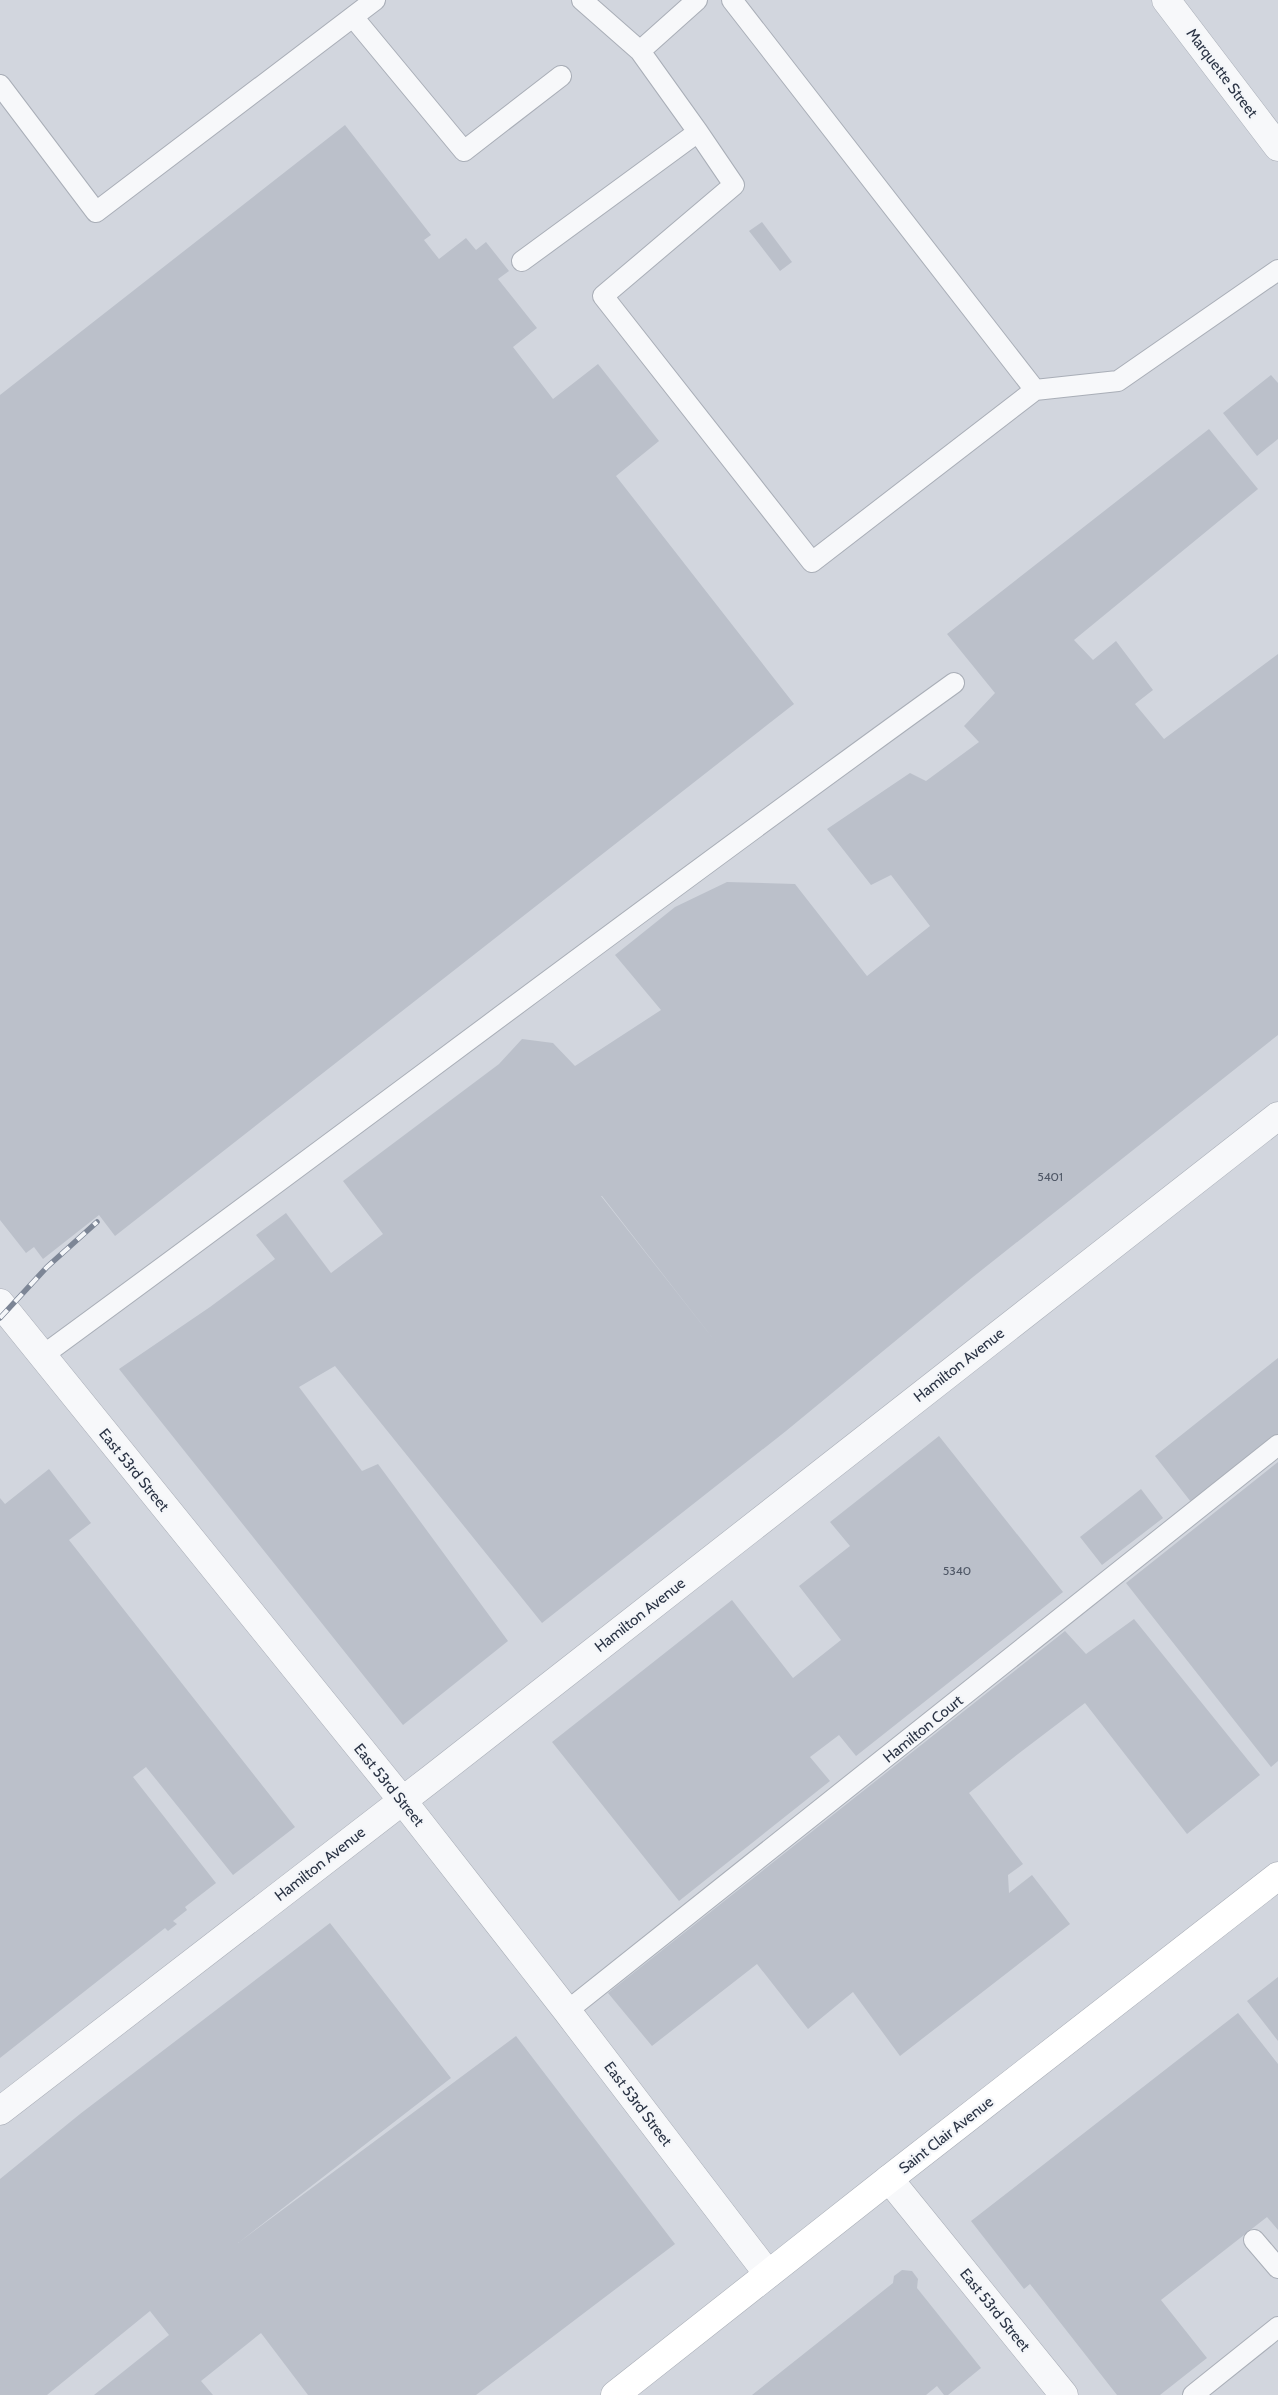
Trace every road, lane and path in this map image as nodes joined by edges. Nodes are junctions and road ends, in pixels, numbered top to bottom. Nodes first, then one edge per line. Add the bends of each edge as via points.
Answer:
1 (375, 0) edge
2 (582, 0) edge
3 (697, 0) edge
4 (732, 0) edge
5 (1166, 0) edge
6 (353, 17) junction
7 (640, 51) junction
8 (561, 76) dead end
9 (0, 85) edge
10 (698, 132) junction
11 (1278, 147) edge
12 (522, 261) dead end
13 (1278, 270) edge
14 (1036, 390) junction
15 (954, 683) dead end
16 (1278, 1116) edge
17 (0, 1303) edge
18 (42, 1356) junction
19 (1278, 1446) edge
20 (402, 1800) junction
21 (1278, 1876) edge
22 (568, 2011) junction
23 (0, 2111) edge
24 (889, 2179) junction
25 (1254, 2240) dead end
26 (1278, 2268) edge
27 (768, 2274) junction
28 (1278, 2327) edge
29 (615, 2395) edge
30 (1064, 2395) edge
31 (1193, 2395) edge

1 - 6 lane
2 - 7 lane
3 - 7 lane
4 - 14 lane
5 - 11 street, Marquette Street
6 - 8 lane via 464,151
6 - 9 lane via 96,212
7 - 10 lane
10 - 12 lane
10 - 14 lane via 734,185 603,296 812,562
13 - 14 lane via 1118,381
15 - 18 lane
16 - 20 street, Hamilton Avenue
17 - 18 street, East 53rd Street
18 - 20 street, East 53rd Street
19 - 22 lane, Hamilton Court
20 - 22 street, East 53rd Street
20 - 23 street, Hamilton Avenue
21 - 24 main road, Saint Clair Avenue
22 - 27 street, East 53rd Street
24 - 27 main road, Saint Clair Avenue
24 - 30 street, East 53rd Street
25 - 26 lane
27 - 29 main road, Saint Clair Avenue
28 - 31 lane

